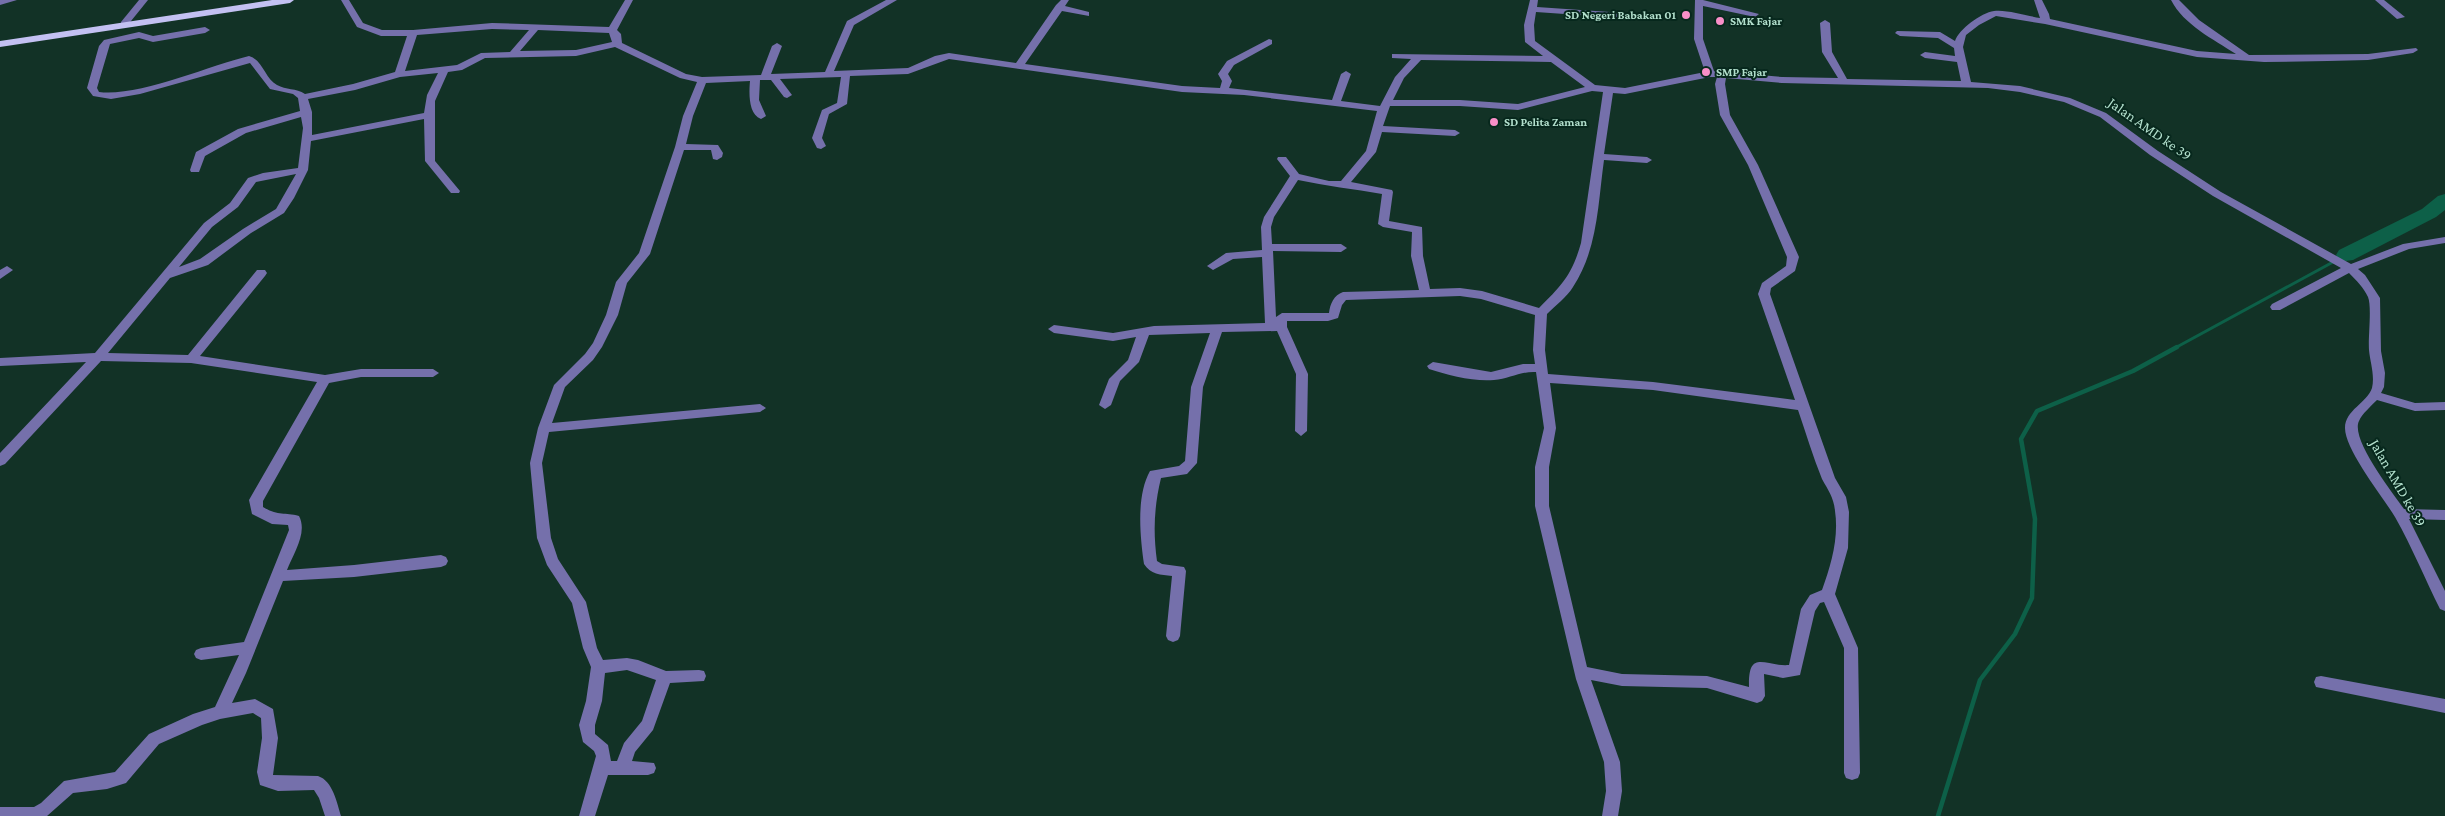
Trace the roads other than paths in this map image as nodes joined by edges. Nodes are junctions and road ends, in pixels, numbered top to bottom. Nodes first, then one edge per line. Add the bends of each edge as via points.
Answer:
1 (13, 0) edge
2 (144, 0) edge
3 (290, 0) edge
4 (345, 0) edge
5 (629, 0) edge
6 (893, 0) edge
7 (2038, 0) edge
8 (2175, 0) edge
9 (2380, 0) edge
10 (1698, 1) edge
11 (0, 2) edge
12 (1062, 3) edge
13 (1533, 4) edge
14 (1086, 14) dead end
15 (1756, 14) dead end
16 (1636, 16) dead end
17 (2400, 17) dead end
18 (2045, 21) junction
19 (1825, 23) dead end
20 (124, 24) junction
21 (537, 26) junction
22 (205, 30) dead end
23 (612, 30) junction
24 (413, 33) junction
25 (1900, 33) dead end
26 (1269, 42) dead end
27 (0, 44) edge
28 (617, 44) junction
29 (777, 46) dead end
30 (1958, 47) junction
31 (2413, 50) dead end
32 (513, 54) junction
33 (1925, 55) dead end
34 (1395, 56) dead end
35 (1418, 57) junction
36 (2246, 57) junction
37 (1556, 59) junction
38 (1959, 59) junction
39 (1018, 67) junction
40 (444, 71) junction
41 (830, 73) junction
42 (846, 73) junction
43 (399, 74) junction
44 (1346, 74) dead end
45 (1710, 74) junction
46 (1722, 75) junction
47 (764, 76) junction
48 (702, 80) junction
49 (1844, 81) junction
50 (1966, 83) junction
51 (1592, 88) junction
52 (1608, 91) junction
53 (1223, 92) junction
54 (787, 95) dead end
55 (303, 97) junction
56 (1335, 104) junction
57 (1385, 106) junction
58 (307, 112) junction
59 (427, 115) junction
60 (761, 116) dead end
61 (1378, 129) junction
62 (1455, 133) dead end
63 (308, 139) junction
64 (821, 146) dead end
65 (680, 147) junction
66 (717, 157) dead end
67 (1600, 157) junction
68 (1282, 158) dead end
69 (1646, 160) dead end
70 (195, 170) dead end
71 (303, 170) junction
72 (1295, 176) junction
73 (1344, 184) junction
74 (455, 191) dead end
75 (2445, 240) edge
76 (1340, 248) dead end
77 (1267, 250) junction
78 (1213, 266) dead end
79 (2350, 268) junction
80 (261, 273) dead end
81 (167, 275) junction
82 (1425, 292) junction
83 (2276, 307) dead end
84 (1541, 313) junction
85 (1276, 327) junction
86 (1218, 328) junction
87 (1054, 329) dead end
88 (1144, 332) junction
89 (98, 357) junction
90 (192, 359) junction
91 (0, 362) edge
92 (1433, 366) dead end
93 (433, 374) dead end
94 (1542, 374) junction
95 (324, 379) junction
96 (2374, 395) junction
97 (1105, 405) dead end
98 (1804, 406) junction
99 (2445, 406) edge
100 (760, 408) dead end
101 (544, 428) junction
102 (1301, 431) dead end
103 (0, 461) edge
104 (2400, 514) junction
105 (2445, 515) edge
106 (441, 561) dead end
107 (277, 576) junction
108 (1828, 594) junction
109 (2445, 605) edge
110 (1173, 636) dead end
111 (248, 648) junction
112 (201, 654) dead end
113 (598, 667) junction
114 (1582, 672) junction
115 (699, 676) dead end
116 (665, 677) junction
117 (2321, 682) dead end
118 (2445, 706) edge
119 (220, 712) junction
120 (603, 768) junction
121 (622, 768) junction
122 (648, 768) dead end
123 (1852, 773) dead end
124 (0, 814) edge
125 (333, 816) edge
126 (587, 816) edge
127 (1610, 816) edge

1 - 11 street
2 - 20 street
3 - 20 main road
4 - 24 street via 365,28 381,33
5 - 23 street
6 - 41 street via 850,23
7 - 18 street
8 - 36 street via 2180,10
9 - 17 street
10 - 15 street
10 - 45 street via 1700,44
12 - 14 street
12 - 39 street
13 - 16 street
13 - 37 street, Jalan AMD ke 39 via 1530,42
18 - 30 street via 1992,14 1962,34
18 - 36 street via 2197,54
19 - 49 street via 1827,52
20 - 27 main road
21 - 23 street
21 - 24 street via 492,26
21 - 32 street
22 - 55 street via 153,39 139,36 107,42 92,88 102,96 140,92 246,59 253,61 273,87 296,92
23 - 28 street
24 - 43 street
25 - 30 street via 1940,35
26 - 53 street via 1227,66 1223,74 1227,81
28 - 32 street via 576,53
28 - 48 street via 683,76
29 - 47 street
30 - 38 street
31 - 36 street via 2368,57
32 - 40 street via 479,56 459,68
33 - 38 street
34 - 35 street
35 - 37 street
35 - 57 street via 1400,77
37 - 51 street, Jalan AMD ke 39
38 - 50 street
39 - 42 street via 945,56 923,68 908,71
39 - 53 street
40 - 43 street
40 - 59 street via 433,89
41 - 42 street
41 - 47 street
42 - 64 street via 842,104 825,112 817,140
43 - 55 street
44 - 56 street
45 - 46 street, Jalan AMD ke 39
45 - 52 street, Jalan AMD ke 39 via 1625,91
46 - 49 street, Jalan AMD ke 39
46 - 98 street via 1720,84 1725,115 1753,165 1793,257 1791,268 1766,286 1764,294
47 - 48 street
47 - 54 street
47 - 60 street via 754,100
48 - 65 street
49 - 50 street, Jalan AMD ke 39
50 - 79 street, Jalan AMD ke 39 via 2036,92 2094,111 2112,120 2154,153 2217,194
51 - 52 street, Jalan AMD ke 39
51 - 57 street via 1523,106 1460,103
52 - 67 street
53 - 56 street
55 - 58 street
56 - 57 street
57 - 61 street
58 - 63 street
58 - 70 street via 228,138 200,154
59 - 63 street
59 - 74 street via 430,162
61 - 62 street
61 - 73 street via 1367,158
63 - 71 street
65 - 66 street via 714,147
65 - 101 street via 644,254 622,282 612,315 598,344 589,358 560,385
67 - 69 street
67 - 84 street via 1581,263 1568,286
68 - 72 street
71 - 81 street via 280,211 204,262
71 - 81 street via 252,180 234,205 208,225
72 - 73 street via 1328,184
72 - 77 street via 1269,217
73 - 82 street via 1388,192 1384,224 1418,229 1417,256
75 - 79 street via 2407,246
76 - 77 street
77 - 78 street via 1230,256
77 - 85 street
79 - 83 street
79 - 96 street, Jalan AMD ke 39 via 2362,278 2374,298 2375,351 2379,373
80 - 90 street
81 - 89 street
82 - 84 street via 1482,295
82 - 85 street via 1343,296 1336,304 1334,315 1282,317
84 - 94 street via 1538,336
85 - 86 street
85 - 102 street via 1302,374
86 - 88 street
86 - 110 street via 1197,387 1191,463 1182,471 1155,474 1146,511 1151,564 1159,569 1179,571
87 - 88 street via 1103,337
88 - 97 street via 1133,362 1115,379
89 - 90 street
89 - 91 street
89 - 103 street
90 - 95 street
92 - 94 street via 1485,376 1520,368
93 - 95 street via 361,373
94 - 98 street
94 - 114 street via 1550,428 1542,467 1542,506
95 - 107 street via 256,500 257,510 267,516 296,523 292,546
96 - 99 street via 2415,406
96 - 104 street, Jalan AMD ke 39 via 2353,418 2350,428 2367,465
98 - 108 street via 1829,479 1840,500 1843,528 1838,565
100 - 101 street
101 - 113 street via 536,476 544,538 552,561 579,602
104 - 105 street
104 - 109 street, Jalan AMD ke 39
106 - 107 street
107 - 111 street
108 - 114 street via 1815,600 1808,609 1795,671 1760,667 1756,673 1757,696 1707,682 1622,680
108 - 123 street via 1852,648
111 - 112 street
111 - 119 street
113 - 116 street via 627,664
113 - 120 street via 587,732 604,752
114 - 127 street via 1612,762 1614,791
115 - 116 street
116 - 121 street via 648,724 629,748
117 - 118 street
119 - 124 street via 154,739 120,778 70,786 47,808 35,814
119 - 125 street via 256,706 268,714 271,722 266,780 278,784 318,783
120 - 121 street
120 - 126 street via 591,796
121 - 122 street

